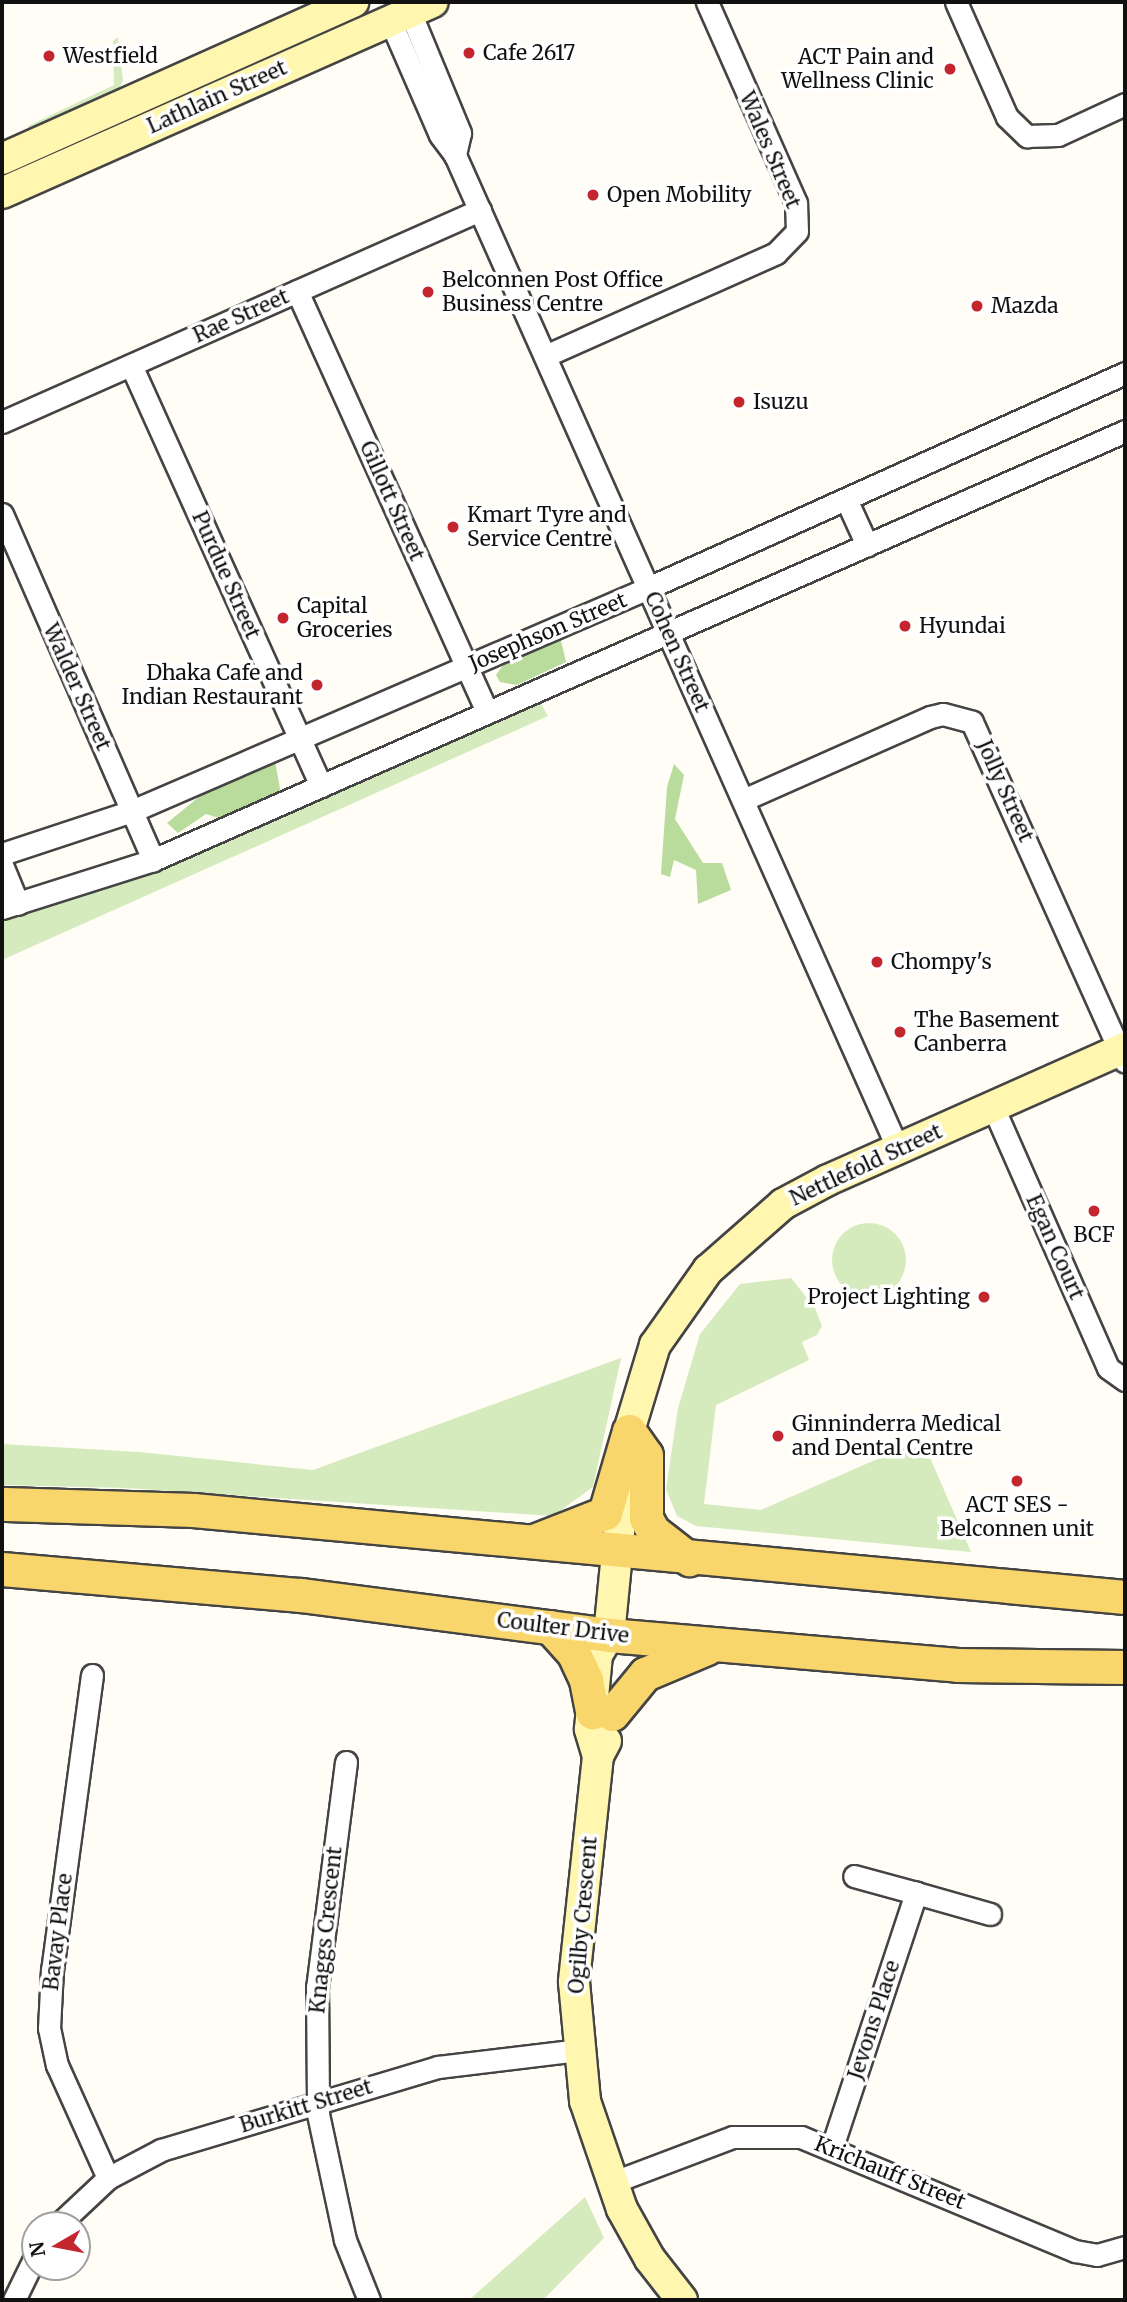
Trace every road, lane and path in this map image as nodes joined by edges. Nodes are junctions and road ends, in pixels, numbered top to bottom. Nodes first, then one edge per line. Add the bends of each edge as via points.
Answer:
1 (353, 2) edge
2 (706, 2) edge
3 (956, 2) edge
4 (404, 7) edge
5 (1125, 104) edge
6 (2, 159) edge
7 (2, 192) edge
8 (480, 210) junction
9 (297, 291) junction
10 (545, 356) junction
11 (131, 365) junction
12 (1125, 373) edge
13 (2, 422) edge
14 (1125, 431) edge
15 (846, 499) junction
16 (2, 514) edge
17 (867, 545) junction
18 (648, 588) junction
19 (668, 633) junction
20 (467, 667) junction
21 (487, 711) junction
22 (299, 739) junction
23 (321, 786) junction
24 (743, 800) junction
25 (132, 811) junction
26 (2, 853) edge
27 (153, 860) junction
28 (2, 865) edge
29 (10, 906) edge
30 (1123, 1054) edge
31 (993, 1107) junction
32 (898, 1149) junction
33 (1125, 1380) edge
34 (629, 1431) junction
35 (2, 1504) edge
36 (527, 1543) junction
37 (616, 1552) junction
38 (689, 1559) junction
39 (2, 1569) edge
40 (1125, 1597) edge
41 (550, 1627) junction
42 (609, 1635) junction
43 (719, 1644) junction
44 (1125, 1667) edge
45 (92, 1675) dead end
46 (602, 1713) junction
47 (346, 1762) dead end
48 (854, 1876) dead end
49 (916, 1893) junction
50 (990, 1914) dead end
51 (579, 2050) junction
52 (319, 2102) junction
53 (832, 2147) junction
54 (108, 2178) junction
55 (611, 2183) junction
56 (73, 2211) edge
57 (1125, 2247) edge
58 (24, 2281) edge
59 (14, 2300) edge
60 (369, 2300) edge
61 (682, 2300) edge

1 - 6 street, Lathlain Street
2 - 10 street, Wales Street via 796,203 797,231 776,253
3 - 5 street via 1007,117 1027,136 1058,135
4 - 7 street, Lathlain Street
4 - 8 street, Cohen Street via 460,133 455,155
8 - 9 street, Rae Street
8 - 10 street, Cohen Street
9 - 11 street, Rae Street
9 - 20 street, Gillott Street
10 - 18 street, Cohen Street
11 - 13 street, Rae Street
11 - 22 street, Purdue Street
12 - 15 street, Josephson Street
14 - 17 street
15 - 17 street
15 - 18 street, Josephson Street
16 - 25 street, Walder Street
17 - 19 street
18 - 19 street, Cohen Street
18 - 20 street, Josephson Street
19 - 21 street
19 - 24 street, Cohen Street
20 - 21 street, Gillott Street
20 - 22 street, Josephson Street
21 - 23 street
22 - 23 street, Purdue Street
22 - 25 street, Josephson Street
23 - 27 street
24 - 30 street, Jolly Street via 930,717 943,714 972,722
24 - 32 street, Cohen Street
25 - 26 street, Josephson Street
25 - 27 street, Walder Street
27 - 29 street
28 - 29 street
30 - 31 street, Nettlefold Street
31 - 32 street, Nettlefold Street
31 - 33 street, Egan Court via 1108,1368
32 - 34 street, Nettlefold Street via 783,1204 720,1256 655,1345
34 - 36 main road via 605,1513
34 - 37 street, Nettlefold Street
34 - 38 main road via 646,1455 646,1518 653,1531
35 - 36 main road via 193,1510
36 - 37 main road
37 - 38 main road
37 - 42 street, Nettlefold Street
38 - 40 main road
39 - 41 main road, Coulter Drive via 183,1582
41 - 42 main road, Coulter Drive
41 - 46 main road via 580,1667
42 - 43 main road, Coulter Drive
42 - 46 street, Ogilby Crescent via 617,1657
43 - 44 main road, Coulter Drive via 958,1664
43 - 46 main road via 674,1658 645,1674
45 - 54 street, Bavay Place via 48,2008 57,2066
46 - 51 street, Ogilby Crescent via 611,1731 598,1756 574,1982
47 - 52 street, Knaggs Crescent via 317,1987
48 - 49 street
49 - 50 street
49 - 53 street, Jevons Place
51 - 52 street, Burkitt Street via 438,2067
51 - 55 street, Ogilby Crescent via 585,2101
52 - 54 street, Burkitt Street via 161,2150
52 - 60 street, Knaggs Crescent via 345,2240
53 - 55 street, Krichauff Street via 778,2134 733,2137
53 - 57 street, Krichauff Street via 1075,2251 1097,2255
54 - 56 street, Burkitt Street
55 - 61 street, Ogilby Crescent via 650,2259
58 - 59 street

